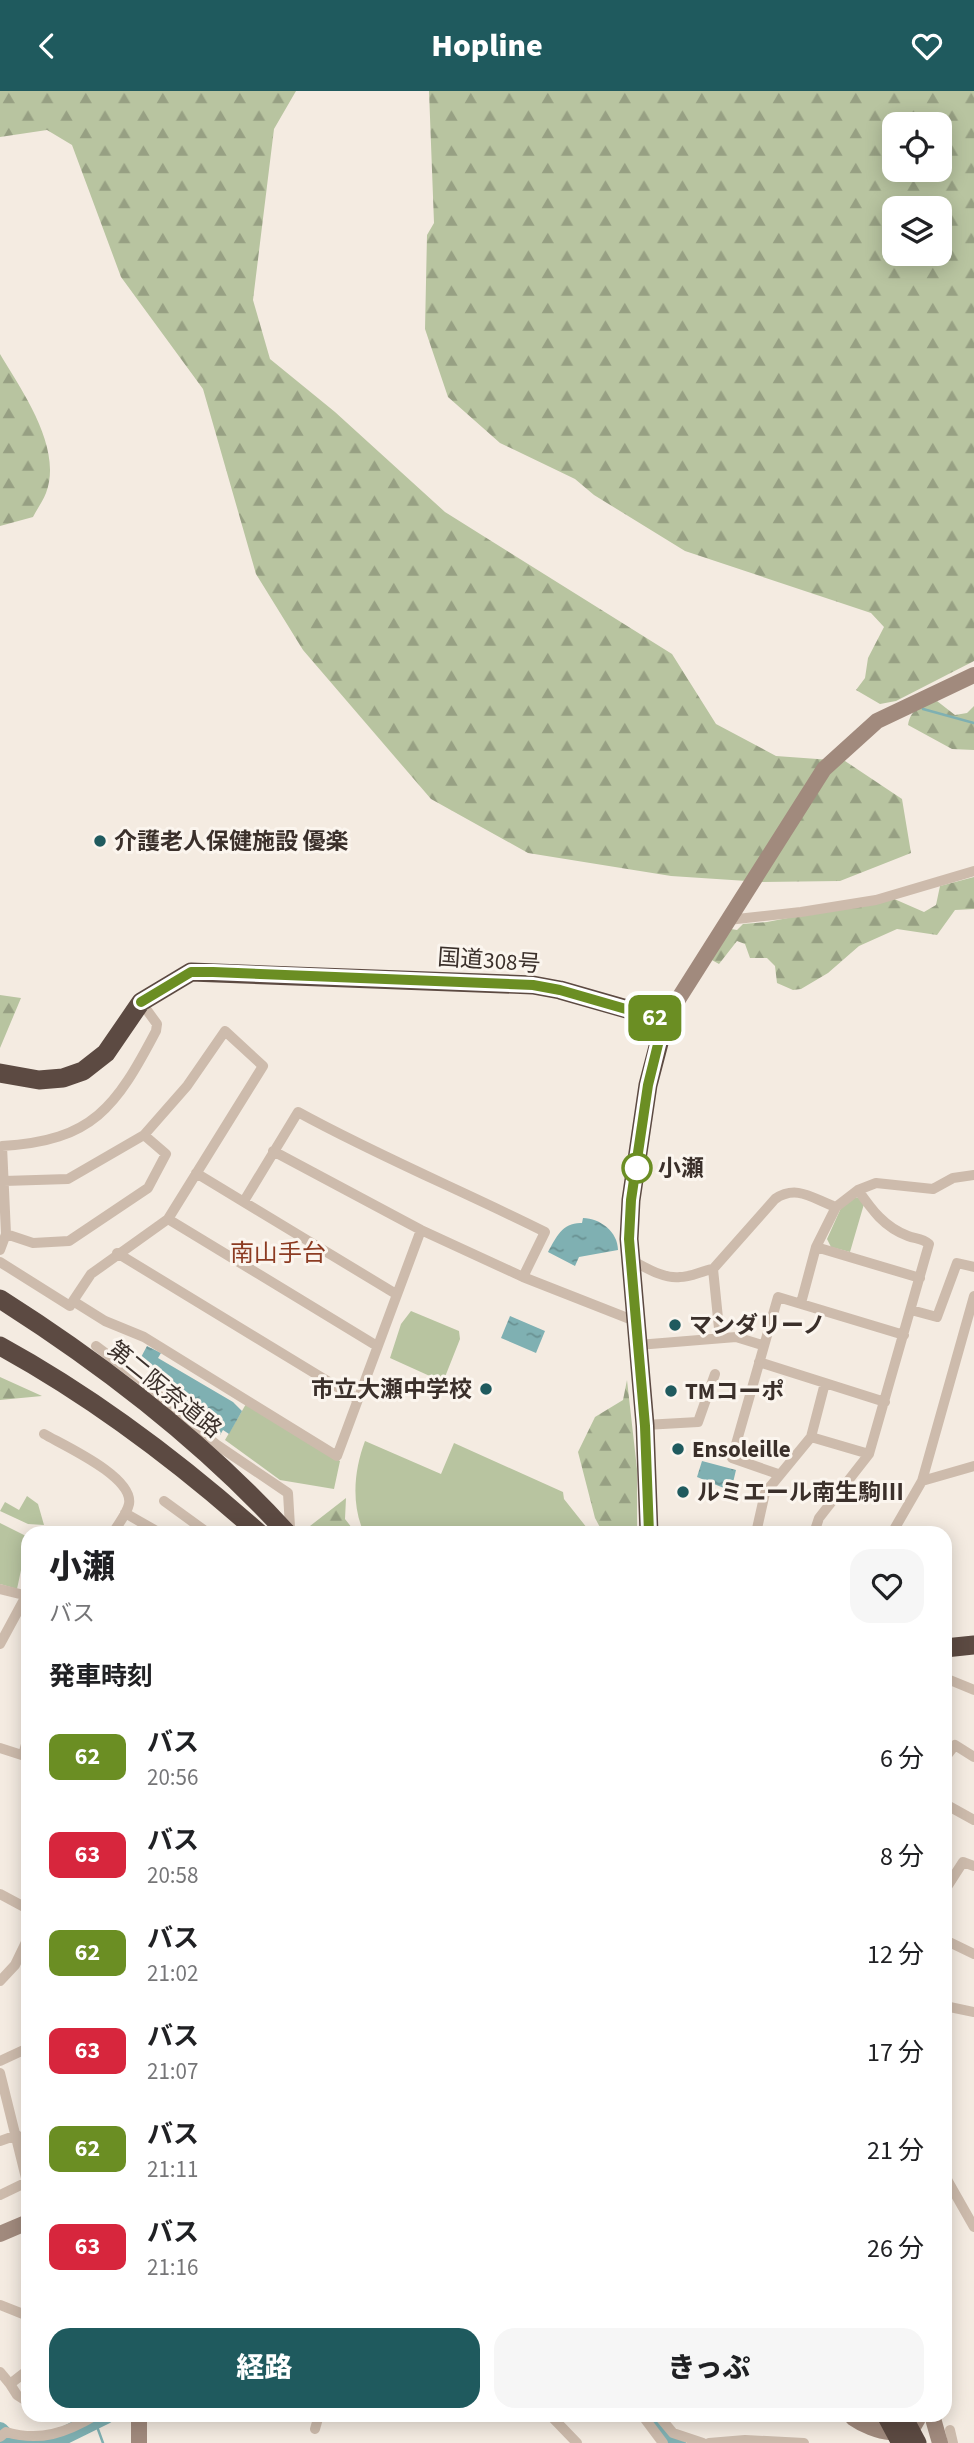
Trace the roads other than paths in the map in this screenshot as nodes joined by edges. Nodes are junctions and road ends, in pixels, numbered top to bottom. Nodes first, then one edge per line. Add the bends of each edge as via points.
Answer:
1 (974, 675) edge
2 (974, 871) edge
3 (727, 920) junction
4 (141, 1002) junction
5 (664, 1020) junction
6 (0, 1073) edge
7 (144, 1135) junction
8 (273, 1151) junction
9 (197, 1173) junction
10 (974, 1175) edge
11 (4, 1181) junction
12 (858, 1189) junction
13 (244, 1201) junction
14 (836, 1207) junction
15 (168, 1219) junction
16 (421, 1230) junction
17 (6, 1234) junction
18 (816, 1247) junction
19 (0, 1250) edge
20 (117, 1253) junction
21 (631, 1260) junction
22 (0, 1262) edge
23 (974, 1267) edge
24 (713, 1269) junction
25 (523, 1277) junction
26 (920, 1278) junction
27 (396, 1294) junction
28 (974, 1296) edge
29 (0, 1299) edge
30 (74, 1301) junction
31 (800, 1303) junction
32 (911, 1310) junction
33 (635, 1321) junction
34 (904, 1335) junction
35 (720, 1338) junction
36 (638, 1345) junction
37 (762, 1345) junction
38 (0, 1346) edge
39 (96, 1346) dead end
40 (377, 1346) junction
41 (759, 1362) junction
42 (715, 1374) dead end
43 (825, 1383) junction
44 (357, 1399) junction
45 (885, 1402) junction
46 (645, 1426) junction
47 (44, 1434) dead end
48 (811, 1437) junction
49 (869, 1454) junction
50 (974, 1466) edge
51 (778, 1474) junction
52 (922, 1481) junction
53 (164, 1501) dead end
54 (125, 1513) junction
55 (117, 1526) edge
56 (148, 1526) edge
57 (198, 1526) edge
58 (250, 1526) edge
59 (284, 1526) edge
60 (288, 1526) edge
61 (649, 1526) edge
62 (756, 1526) edge
63 (816, 1526) edge
64 (896, 1526) edge
65 (0, 1589) edge
66 (21, 1594) edge
67 (21, 1607) edge
68 (0, 1644) edge
69 (974, 1645) edge
70 (952, 1647) edge
71 (952, 1681) edge
72 (974, 1690) edge
73 (0, 1748) edge
74 (952, 1749) edge
75 (21, 1754) edge
76 (974, 1757) edge
77 (952, 1808) edge
78 (974, 1820) edge
79 (974, 1866) edge
80 (952, 1880) edge
81 (0, 1893) edge
82 (21, 1905) edge
83 (952, 1943) edge
84 (21, 1953) edge
85 (974, 1954) edge
86 (0, 1980) edge
87 (952, 2007) edge
88 (974, 2012) edge
89 (21, 2051) edge
90 (0, 2061) edge
91 (0, 2073) edge
92 (17, 2135) junction
93 (0, 2141) edge
94 (21, 2154) edge
95 (21, 2185) edge
96 (952, 2188) edge
97 (0, 2195) edge
98 (21, 2225) edge
99 (974, 2227) edge
100 (0, 2234) edge
101 (0, 2305) edge
102 (21, 2313) edge
103 (0, 2372) edge
104 (21, 2375) edge
105 (10, 2384) junction
106 (21, 2398) edge
107 (81, 2422) edge
108 (138, 2422) edge
109 (317, 2422) edge
110 (557, 2422) edge
111 (647, 2422) edge
112 (664, 2422) edge
113 (857, 2422) edge
114 (860, 2422) edge
115 (890, 2422) edge
116 (906, 2422) edge
117 (916, 2422) edge
118 (315, 2429) dead end
119 (945, 2436) edge
120 (0, 2437) edge
121 (136, 2443) edge
122 (577, 2443) edge
123 (663, 2443) edge
124 (703, 2443) edge
125 (709, 2443) edge
126 (804, 2443) edge
127 (872, 2443) edge
128 (901, 2443) edge
129 (917, 2443) edge
130 (953, 2443) edge

1 - 3 street via 877,721 824,769
2 - 3 street via 876,900
3 - 5 street
4 - 5 highway, 国道308号 via 191,972 213,972 533,985
4 - 6 highway, 国道308号 via 106,1053 83,1071 39,1080
4 - 11 street via 158,1024 156,1031 110,1104 68,1134 40,1144 2,1146
5 - 21 highway via 648,1085 631,1200
7 - 9 street via 187,1086 225,1031 263,1066
7 - 11 street via 68,1179
7 - 17 street via 166,1154 148,1188 69,1241 33,1243
8 - 13 street
8 - 16 street
8 - 25 street via 298,1112 366,1149 446,1182 545,1232
9 - 13 street
9 - 15 street
10 - 12 street via 953,1178 933,1189 876,1183
11 - 17 street
12 - 14 street
12 - 26 street via 889,1226 929,1244
13 - 27 street
14 - 18 street
14 - 24 street via 787,1191
15 - 20 street
15 - 40 street
16 - 25 street
16 - 27 street
17 - 19 street
18 - 26 street
18 - 31 street
20 - 30 street via 91,1274
20 - 44 street
21 - 24 street via 676,1278
21 - 33 highway
22 - 30 street via 70,1306
23 - 32 street via 957,1262 937,1317
24 - 35 street
25 - 33 street
26 - 32 street
27 - 40 street
28 - 52 street
29 - 59 highway, 第二阪奈道路 via 55,1333 150,1405
30 - 44 street via 105,1321 144,1337 337,1456
31 - 34 street
31 - 37 street via 778,1297
32 - 34 street
33 - 36 highway
34 - 45 street
35 - 36 street
35 - 37 street via 736,1337
36 - 46 highway
37 - 41 street
38 - 58 highway via 95,1402 155,1445
39 - 60 street via 217,1445 288,1493
40 - 44 street
41 - 43 street
41 - 51 street via 732,1458
42 - 46 street via 698,1422
43 - 45 street
43 - 48 street
45 - 49 street
46 - 61 highway
47 - 54 street via 121,1482 128,1492
48 - 49 street
48 - 51 street
49 - 63 street
50 - 52 street
51 - 62 street via 761,1501
52 - 64 street
53 - 57 street
54 - 55 street
54 - 56 street
65 - 66 street
67 - 68 street
69 - 70 highway
71 - 72 street
73 - 75 street
74 - 76 street via 955,1745
77 - 78 street
79 - 80 street via 964,1862
81 - 82 street
83 - 85 street
84 - 86 street
87 - 88 street
89 - 90 street
91 - 92 street
92 - 93 street
92 - 94 street
95 - 97 street
96 - 99 street
98 - 100 street
101 - 102 street
103 - 105 street
104 - 105 street
105 - 106 street
107 - 120 street via 48,2437 26,2438 6,2432
108 - 121 street
109 - 118 street
110 - 122 street
111 - 123 street
112 - 124 street via 673,2433
113 - 127 street
114 - 117 street via 874,2433 902,2437
115 - 128 highway, bridge
116 - 129 highway, bridge
119 - 130 street
125 - 126 street

